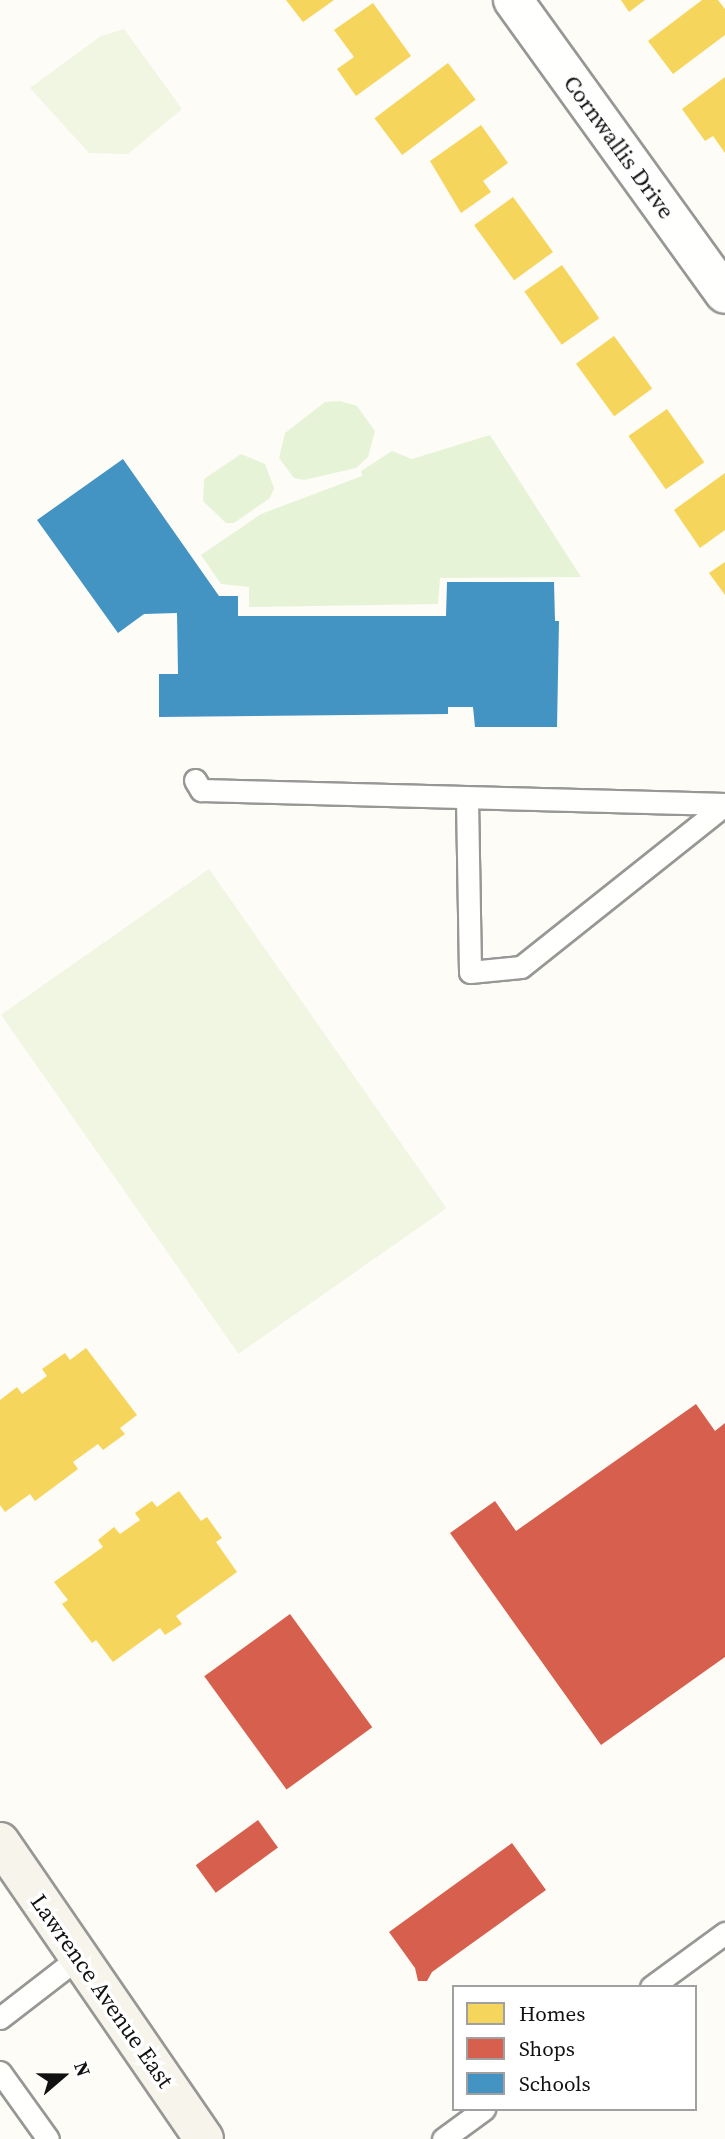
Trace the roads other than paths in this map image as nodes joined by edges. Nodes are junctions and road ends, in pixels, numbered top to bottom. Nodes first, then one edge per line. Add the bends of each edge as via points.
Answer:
1 (513, 0) edge
2 (725, 294) edge
3 (195, 780) dead end
4 (467, 799) junction
5 (725, 805) edge
6 (0, 1842) edge
7 (725, 1933) edge
8 (79, 1957) junction
9 (655, 1985) edge
10 (0, 2018) edge
11 (0, 2072) edge
12 (481, 2111) edge
13 (48, 2139) edge
14 (204, 2139) edge
15 (443, 2139) edge

1 - 2 street, Cornwallis Drive
3 - 4 lane via 201,790
4 - 5 lane
4 - 5 lane via 470,972 521,967
6 - 8 main road, Lawrence Avenue East
7 - 9 lane
8 - 10 lane
8 - 14 main road, Lawrence Avenue East
11 - 13 lane
12 - 15 lane

